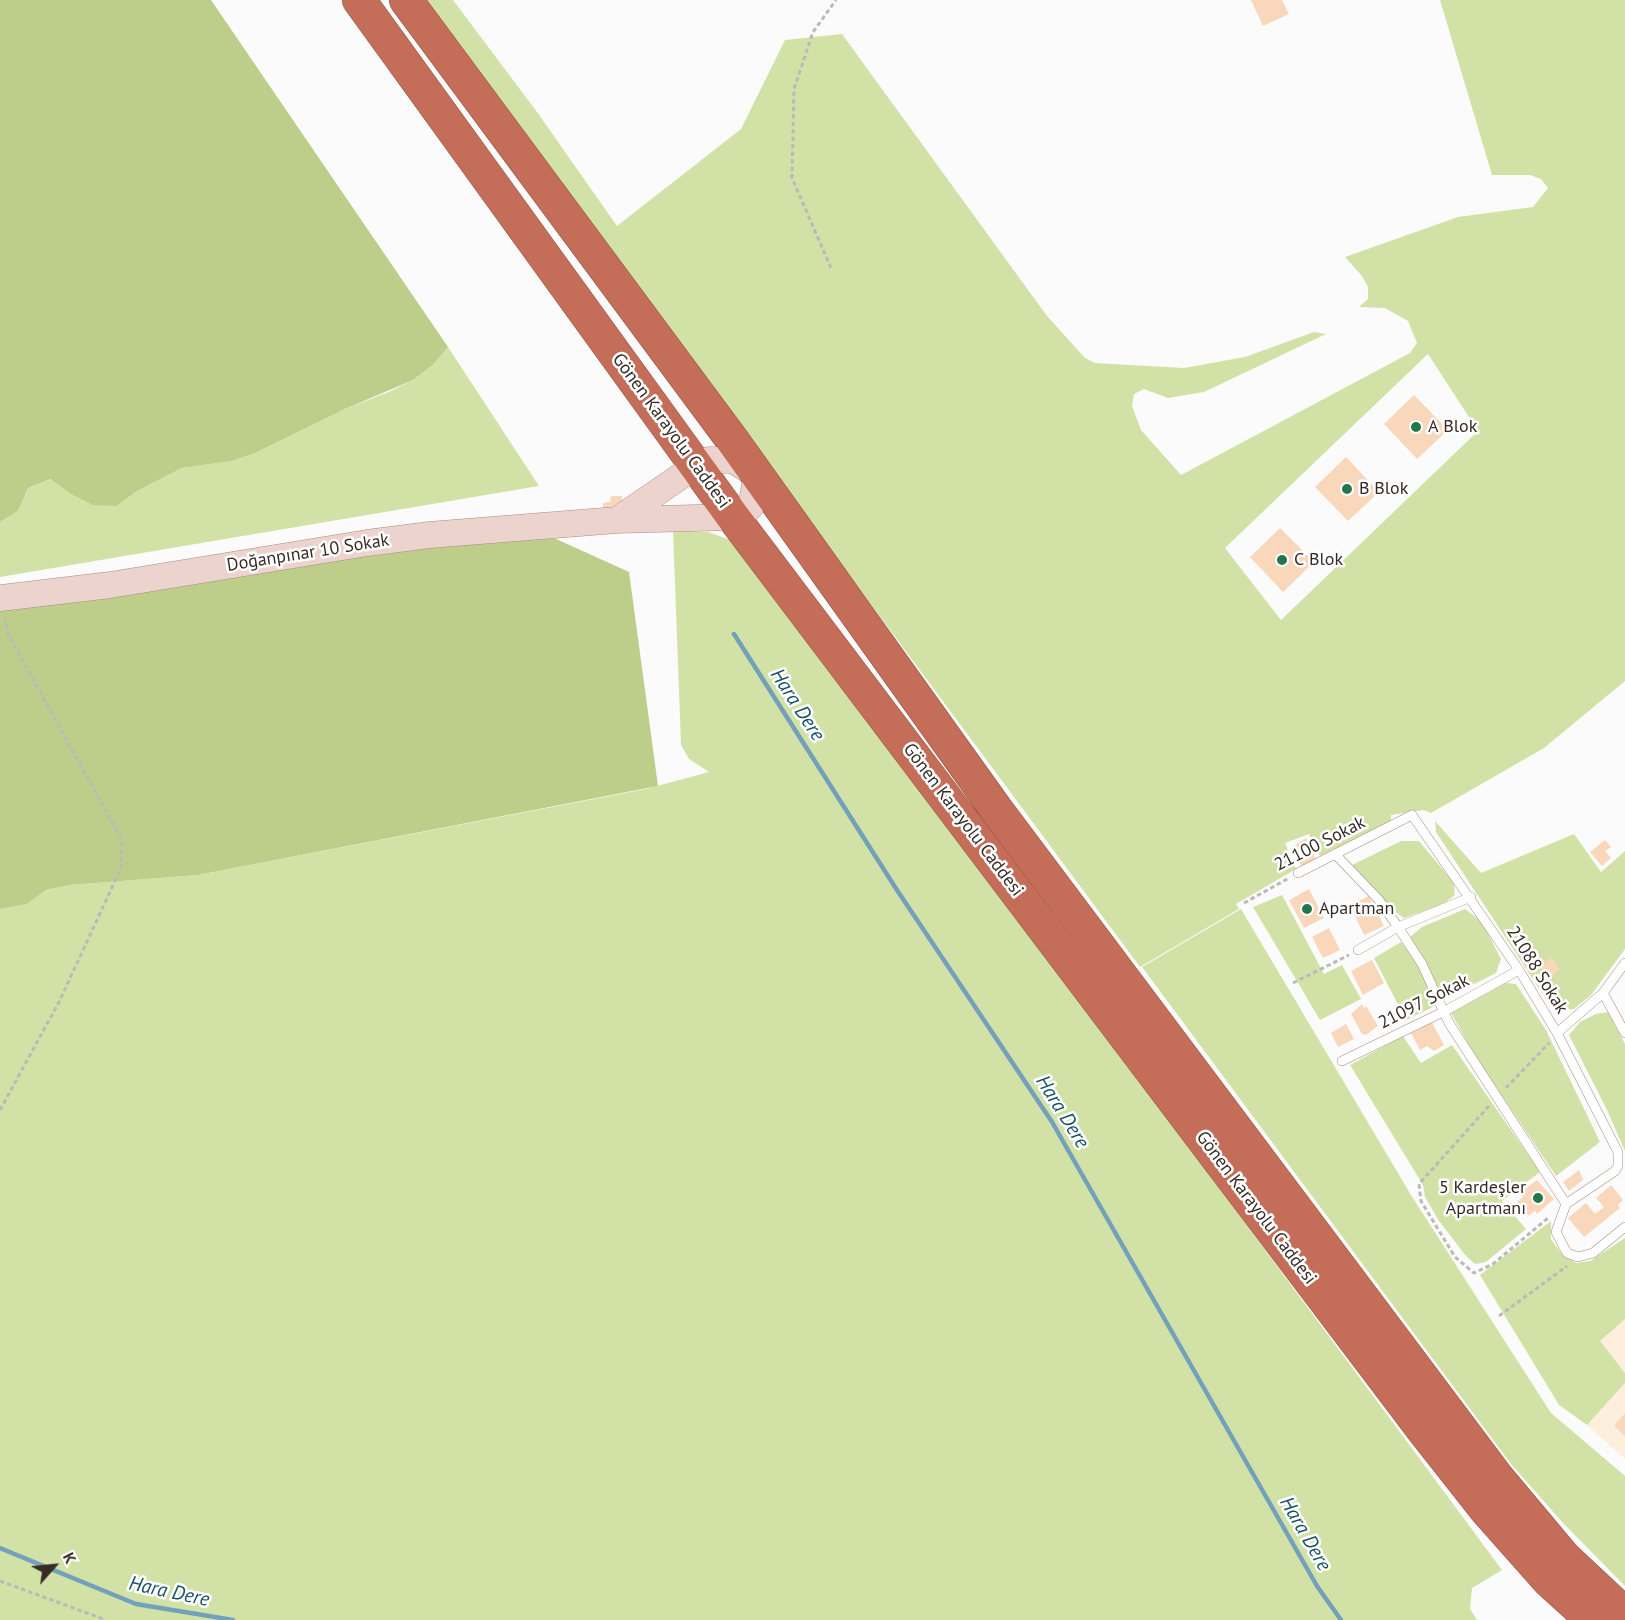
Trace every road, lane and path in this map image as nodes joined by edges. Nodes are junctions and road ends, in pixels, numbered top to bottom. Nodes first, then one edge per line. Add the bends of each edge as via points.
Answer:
1 (359, 0) edge
2 (406, 0) edge
3 (836, 0) edge
4 (831, 268) dead end
5 (697, 465) junction
6 (757, 475) junction
7 (732, 517) junction
8 (617, 520) junction
9 (2, 598) edge
10 (1412, 815) joint
11 (1335, 854) junction
12 (1298, 873) joint
13 (1471, 897) junction
14 (1244, 903) dead end
15 (1398, 927) junction
16 (1358, 950) joint
17 (1625, 963) edge
18 (1519, 970) junction
19 (1293, 983) dead end
20 (1603, 993) junction
21 (1445, 1011) junction
22 (1625, 1033) edge
23 (1557, 1034) junction
24 (1342, 1061) dead end
25 (0, 1110) edge
26 (1419, 1184) dead end
27 (1566, 1204) junction
28 (1625, 1227) edge
29 (1578, 1257) junction
30 (1499, 1316) dead end
31 (0, 1581) edge
32 (1625, 1614) edge
33 (106, 1620) edge
34 (1592, 1620) edge

1 - 5 highway, Gönen Karayolu Caddesi
2 - 6 highway, Gönen Karayolu Caddesi
3 - 4 path via 813,32 793,100 792,178
5 - 6 street via 727,458
5 - 7 highway, Gönen Karayolu Caddesi
5 - 8 street
6 - 7 street via 751,506
6 - 32 highway, Gönen Karayolu Caddesi via 996,809 1497,1477 1564,1557
7 - 8 street, Doğanpınar 10 Sokak
7 - 34 highway, Gönen Karayolu Caddesi via 1423,1430 1549,1581
8 - 9 street, Doğanpınar 10 Sokak via 367,543 110,585
9 - 25 path via 8,634 122,840 121,868 60,1002
10 - 11 lane, 21100 Sokak
10 - 13 lane, 21088 Sokak
11 - 12 lane, 21100 Sokak
11 - 15 lane via 1379,900
12 - 14 path, 21100 Sokak
13 - 15 lane
13 - 18 lane, 21088 Sokak
15 - 16 lane
15 - 21 lane
16 - 19 path
17 - 20 lane
18 - 21 lane, 21097 Sokak
18 - 23 lane, 21088 Sokak
20 - 22 lane
20 - 23 lane
21 - 24 lane, 21097 Sokak
21 - 27 lane via 1456,1035
23 - 27 lane, 21088 Sokak via 1618,1152 1615,1171
26 - 27 path via 1421,1201 1435,1227 1455,1257 1474,1273 1493,1264
27 - 29 lane via 1556,1232 1567,1253
28 - 29 lane via 1593,1253
29 - 30 path
31 - 33 path

